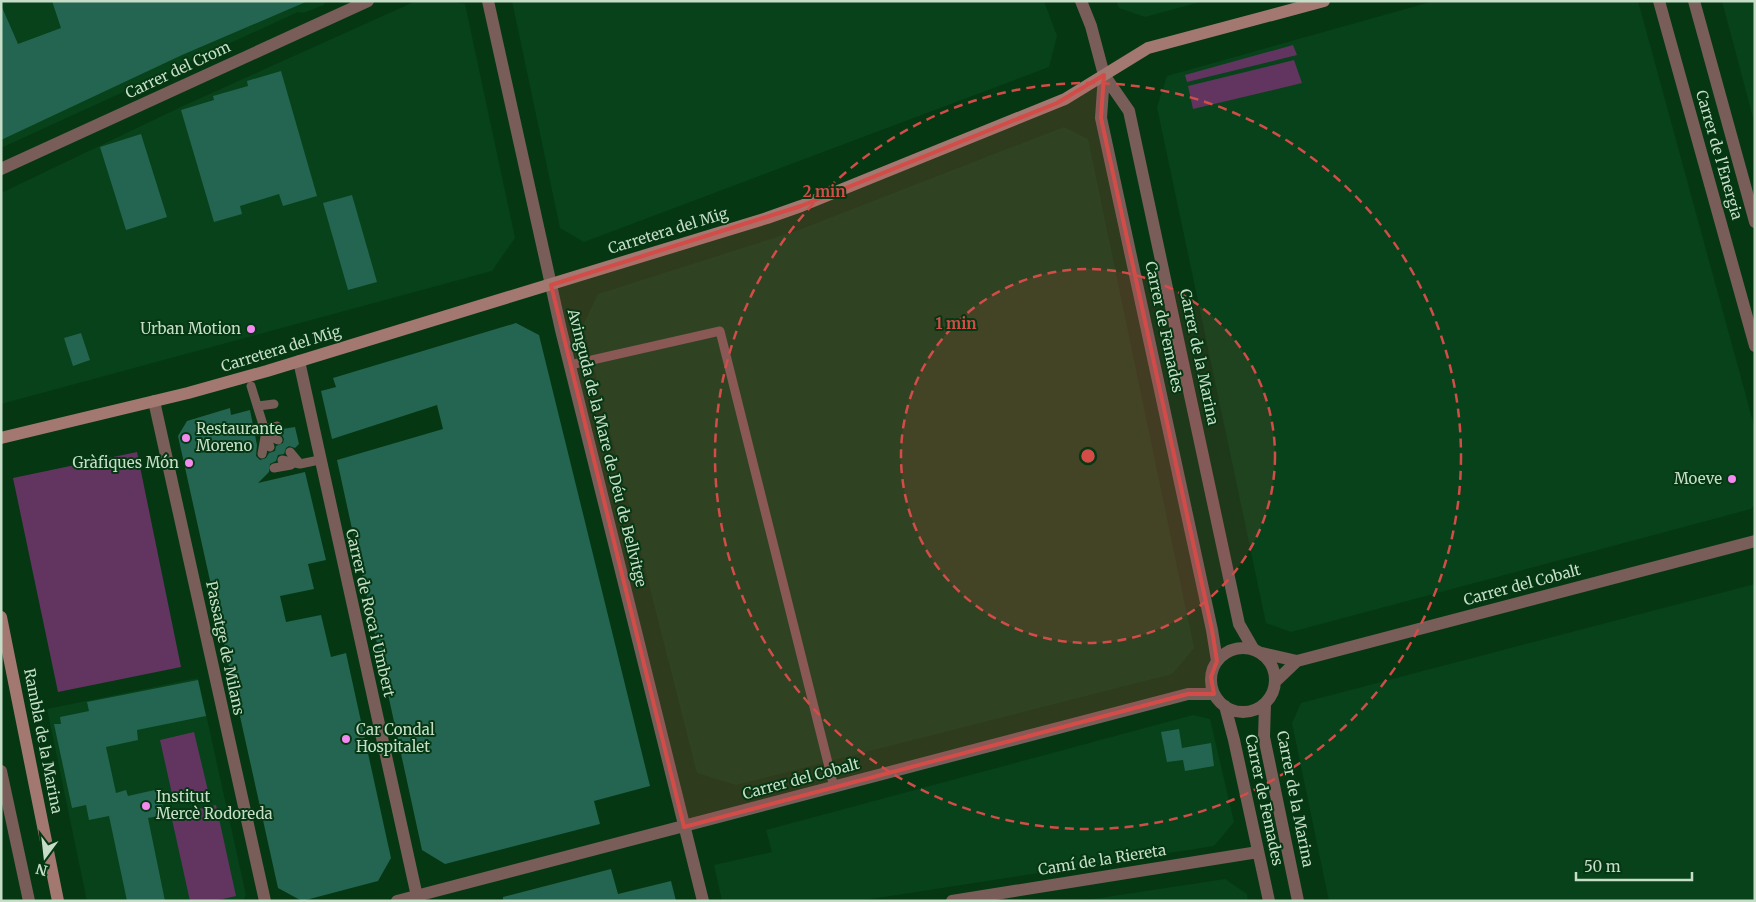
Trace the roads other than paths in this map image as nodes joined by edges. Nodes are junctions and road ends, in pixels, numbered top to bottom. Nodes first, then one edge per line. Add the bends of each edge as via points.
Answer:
1 (368, 1) edge
2 (488, 1) edge
3 (1081, 1) edge
4 (1324, 1) edge
5 (1659, 1) edge
6 (1694, 1) edge
7 (1104, 75) junction
8 (1, 169) edge
9 (1755, 222) edge
10 (551, 284) junction
11 (1755, 346) edge
12 (299, 361) junction
13 (570, 365) junction
14 (251, 386) dead end
15 (154, 401) junction
16 (274, 404) dead end
17 (258, 406) junction
18 (277, 426) dead end
19 (265, 432) junction
20 (1, 438) edge
21 (319, 460) junction
22 (300, 464) junction
23 (1755, 541) edge
24 (1, 617) edge
25 (1258, 652) junction
26 (1217, 661) junction
27 (1297, 661) junction
28 (1275, 682) junction
29 (1214, 694) junction
30 (1265, 704) junction
31 (1225, 706) junction
32 (1, 770) edge
33 (834, 787) junction
34 (684, 827) junction
35 (1258, 852) junction
36 (1014, 896) edge
37 (418, 898) edge
38 (29, 901) edge
39 (58, 901) edge
40 (265, 901) edge
41 (397, 901) edge
42 (703, 901) edge
43 (952, 901) edge
44 (1269, 901) edge
45 (1298, 901) edge

1 - 8 street, Carrer del Crom
2 - 10 street, Avinguda de la Mare de Déu de Bellvitge
3 - 7 street, Carrer de Femades
4 - 7 street, Carretera del Mig via 1148,48
5 - 11 street, Carrer de l'Energia
6 - 9 street, Carrer de l'Energia
7 - 10 street, Carretera del Mig via 1057,103 802,206
7 - 25 street, Carrer de la Marina via 1129,111 1239,624
7 - 26 street, Carrer de Femades via 1101,118
10 - 12 street, Carretera del Mig
10 - 13 street, Avinguda de la Mare de Déu de Bellvitge
12 - 15 street, Carretera del Mig
12 - 21 street, Carrer de Roca i Umbert
13 - 33 lane via 720,331
13 - 34 street, Avinguda de la Mare de Déu de Bellvitge
14 - 17 lane
15 - 20 street, Carretera del Mig
15 - 40 street, Passatge de Milans
16 - 17 lane
17 - 19 lane via 267,418
18 - 19 lane
19 - 19 lane via 270,447
21 - 22 lane
21 - 37 street, Carrer de Roca i Umbert
22 - 22 lane via 282,460
23 - 27 street, Carrer del Cobalt
24 - 39 street, Rambla de la Marina
25 - 26 street via 1246,648 1230,650
25 - 27 street, Carrer del Cobalt
25 - 28 street via 1272,666
26 - 29 street via 1211,677
27 - 28 street, Carrer del Cobalt
28 - 30 street
29 - 31 street
29 - 33 street, Carrer del Cobalt via 1188,694
30 - 31 street via 1241,712
30 - 45 street, Carrer de la Marina via 1264,737
31 - 35 street, Carrer de Femades
32 - 38 street
33 - 34 street, Carrer del Cobalt
34 - 37 street, Carrer del Cobalt
34 - 42 street, Avinguda de la Mare de Déu de Bellvitge
35 - 36 street, Camí de la Riereta
35 - 44 street, Carrer de Femades
36 - 43 street, Camí de la Riereta
37 - 41 street, Carrer del Cobalt

